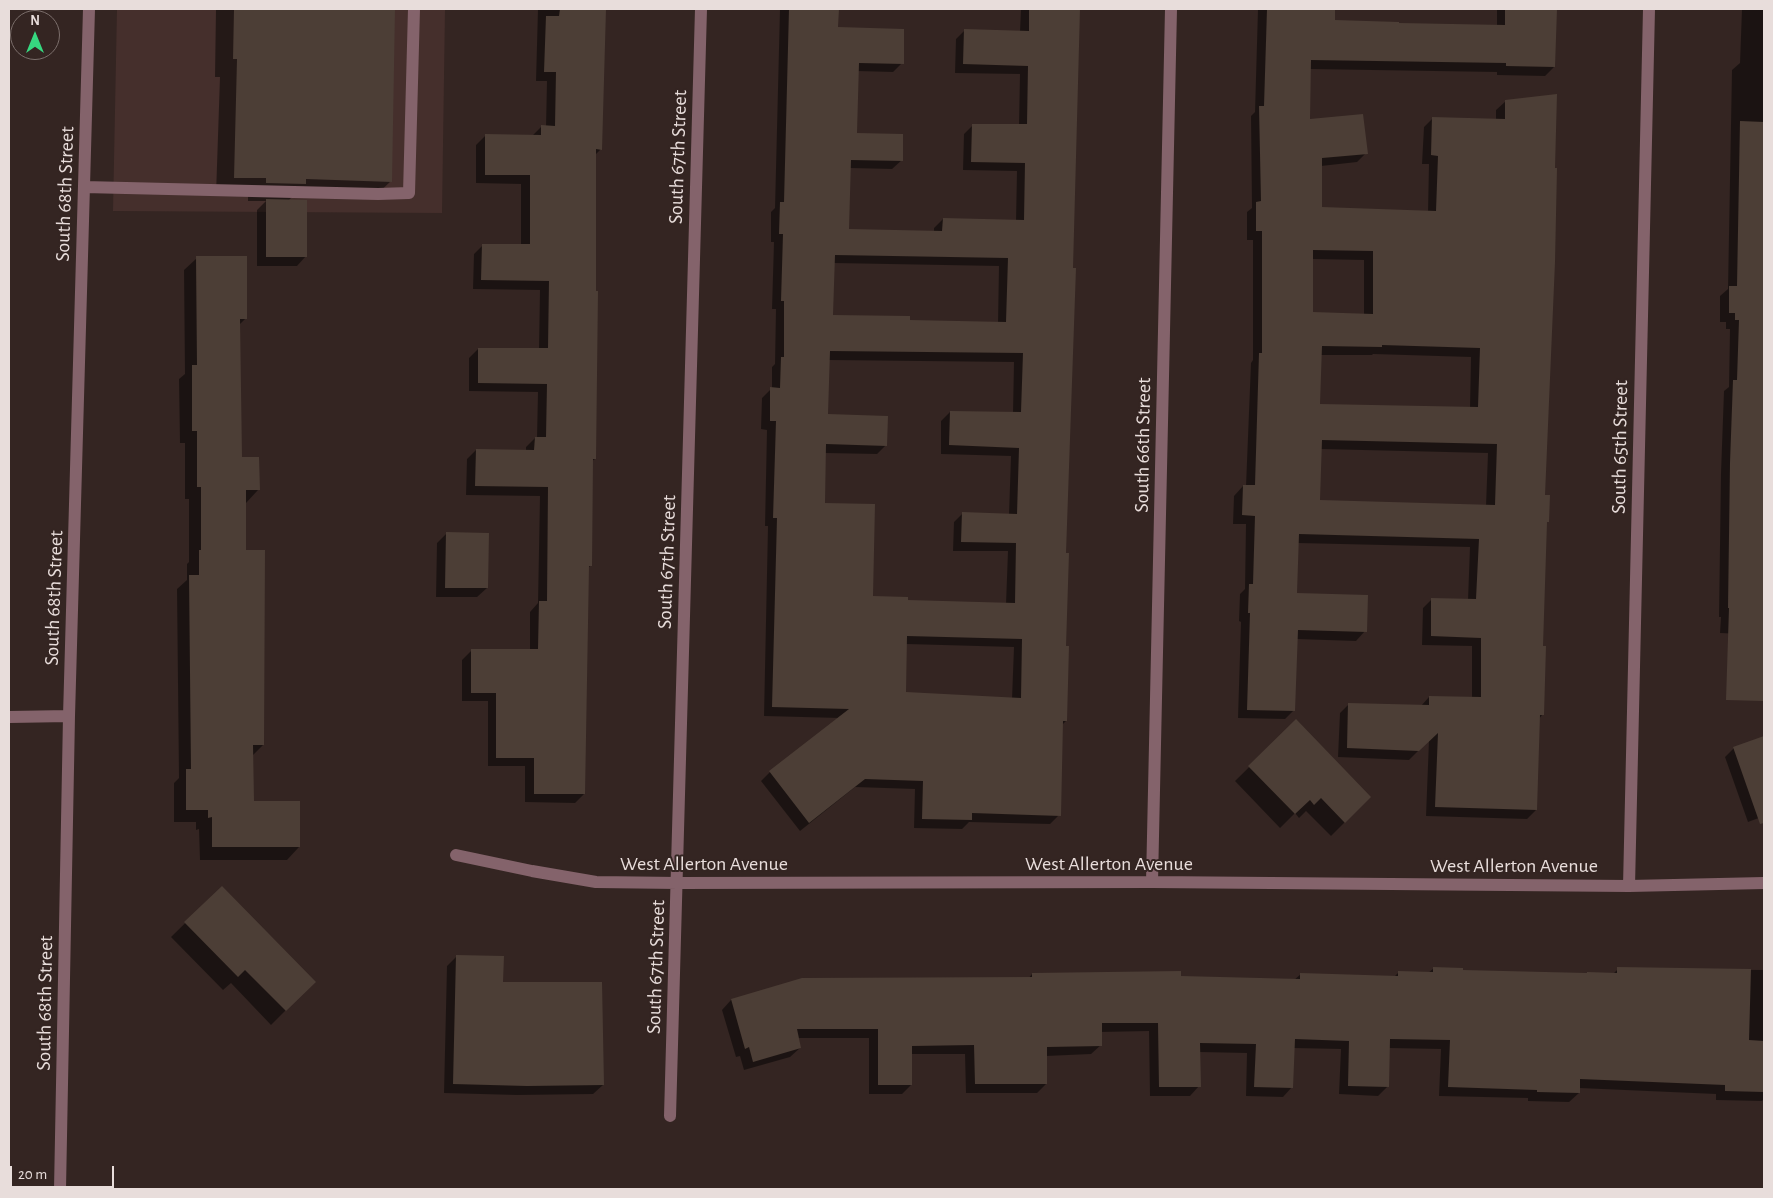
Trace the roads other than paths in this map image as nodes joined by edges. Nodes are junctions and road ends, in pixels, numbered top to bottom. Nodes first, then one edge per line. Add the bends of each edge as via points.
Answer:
1 (89, 9) edge
2 (414, 9) edge
3 (701, 9) edge
4 (1172, 9) edge
5 (1649, 9) edge
6 (84, 187) junction
7 (9, 716) edge
8 (69, 716) junction
9 (456, 855) dead end
10 (1152, 882) junction
11 (678, 883) junction
12 (1764, 883) edge
13 (1629, 886) junction
14 (670, 1116) dead end
15 (60, 1189) edge

1 - 6 street, South 68th Street
2 - 6 street via 410,193
3 - 11 street, South 67th Street
4 - 10 street, South 66th Street
5 - 13 street, South 65th Street
6 - 8 street, South 68th Street
7 - 8 street
8 - 15 street, South 68th Street
9 - 11 street, West Allerton Avenue via 596,882
10 - 11 street, West Allerton Avenue
10 - 13 street, West Allerton Avenue
11 - 14 street, South 67th Street
12 - 13 street, West Allerton Avenue

